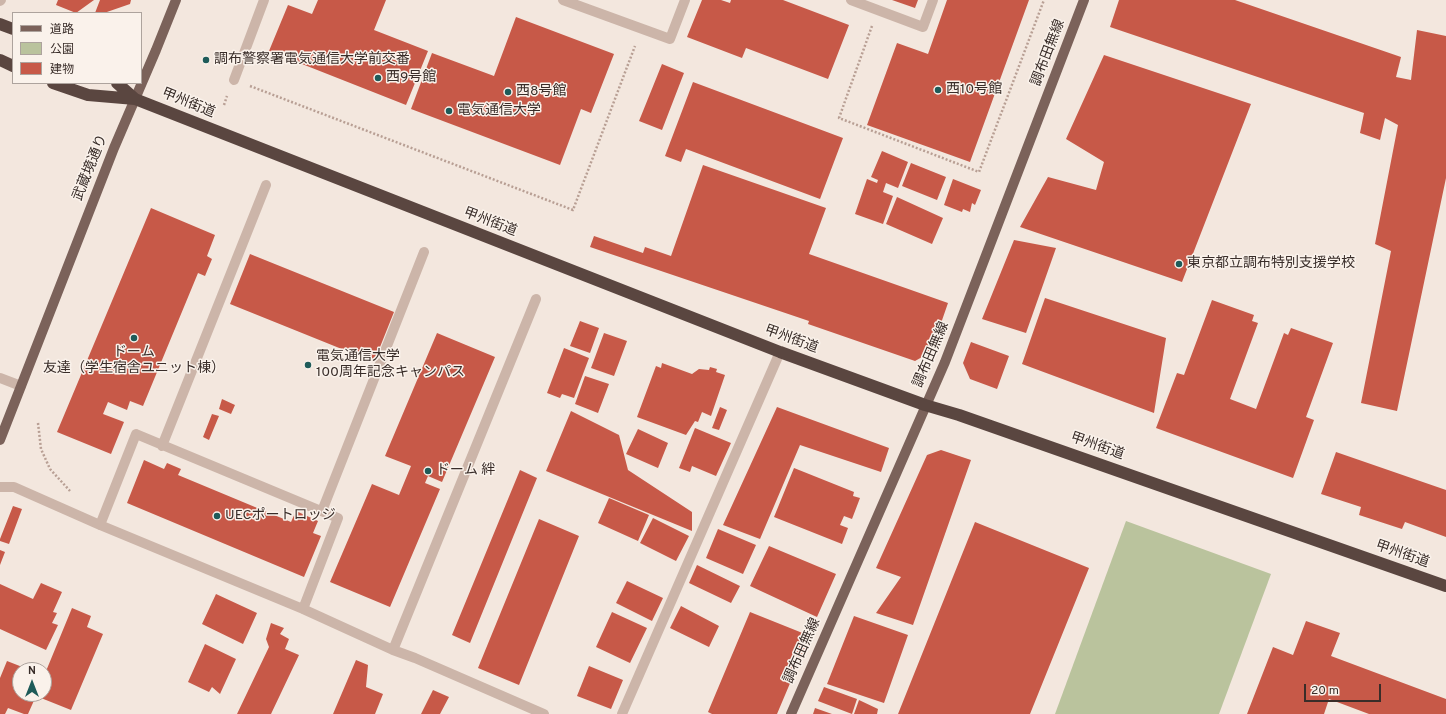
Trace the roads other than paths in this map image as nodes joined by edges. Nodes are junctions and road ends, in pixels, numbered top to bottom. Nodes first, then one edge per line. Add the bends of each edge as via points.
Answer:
1 (176, 0) edge
2 (264, 0) edge
3 (563, 0) edge
4 (685, 0) edge
5 (851, 0) edge
6 (933, 0) edge
7 (1084, 0) edge
8 (0, 24) edge
9 (12, 29) edge
10 (0, 60) edge
11 (12, 66) edge
12 (234, 80) road end
13 (142, 83) edge
14 (56, 84) edge
15 (118, 84) edge
16 (141, 84) edge
17 (135, 99) junction
18 (266, 185) dead end
19 (424, 252) dead end
20 (536, 299) dead end
21 (780, 352) junction
22 (0, 378) edge
23 (21, 386) junction
24 (926, 405) junction
25 (0, 440) edge
26 (162, 446) junction
27 (0, 487) edge
28 (322, 511) junction
29 (100, 525) junction
30 (1446, 586) edge
31 (302, 609) junction
32 (393, 650) junction
33 (544, 714) edge
34 (622, 714) edge
35 (791, 714) edge

1 - 13 main road, 武蔵境通り
2 - 12 street
3 - 4 street via 670,39
5 - 6 street via 923,27
7 - 24 main road, 調布田無線 via 945,362
8 - 9 highway
10 - 11 highway
14 - 17 highway, 甲州街道 via 88,95
15 - 17 highway, 甲州街道
16 - 17 main road, 武蔵境通り
17 - 21 highway, 甲州街道
17 - 23 main road, 武蔵境通り
18 - 26 street
19 - 28 street
20 - 32 street
21 - 24 highway, 甲州街道
21 - 34 street
22 - 23 street
23 - 25 main road, 武蔵境通り
24 - 30 highway, 甲州街道 via 967,417
24 - 35 main road, 調布田無線
26 - 28 street
26 - 29 street via 136,434
27 - 29 street via 14,487
28 - 31 street via 338,518
29 - 31 street
31 - 32 street
32 - 33 street

